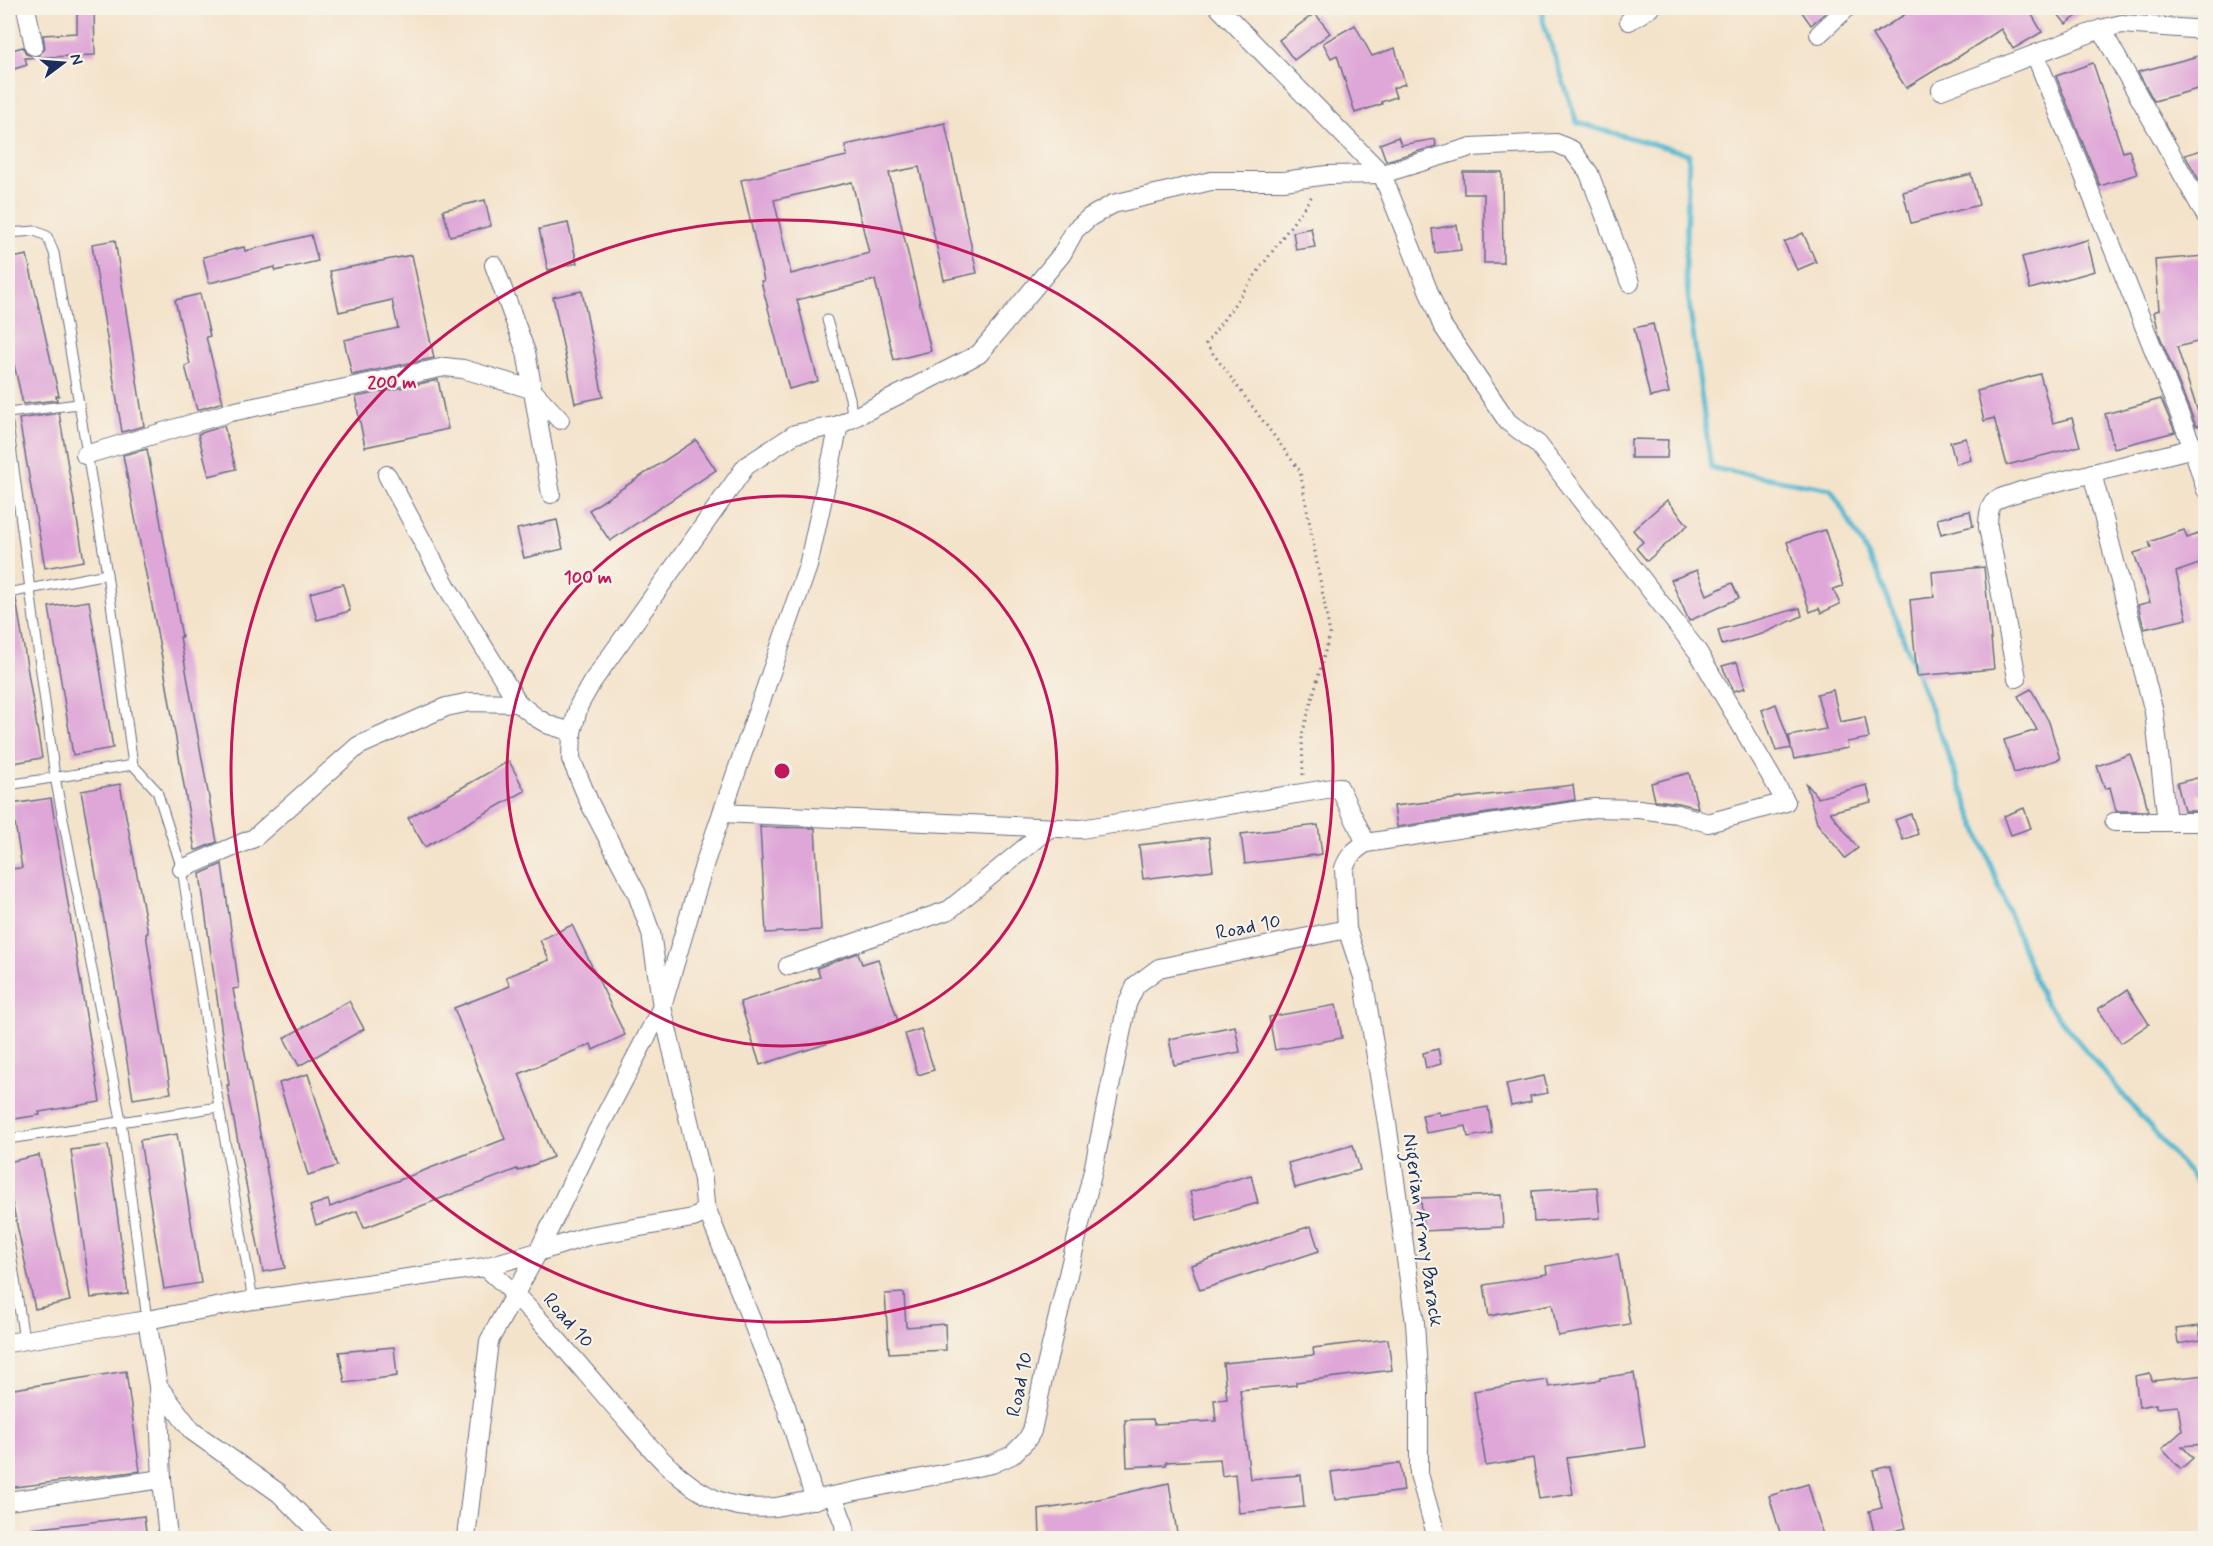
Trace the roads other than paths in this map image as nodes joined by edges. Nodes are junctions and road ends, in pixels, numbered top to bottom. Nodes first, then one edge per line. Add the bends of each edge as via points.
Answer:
1 (26, 8) edge
2 (1219, 8) edge
3 (1650, 8) edge
4 (1847, 8) edge
5 (1629, 21) dead end
6 (2101, 29) junction
7 (2205, 30) edge
8 (1819, 34) dead end
9 (34, 46) dead end
10 (2035, 54) junction
11 (1941, 90) dead end
12 (1382, 174) junction
13 (2205, 216) edge
14 (8, 233) edge
15 (494, 265) dead end
16 (1630, 283) dead end
17 (827, 320) dead end
18 (531, 389) junction
19 (78, 404) junction
20 (8, 413) edge
21 (560, 420) dead end
22 (845, 422) junction
23 (8, 424) edge
24 (2199, 446) edge
25 (86, 455) junction
26 (2092, 473) junction
27 (387, 475) dead end
28 (2205, 490) edge
29 (551, 494) dead end
30 (107, 574) junction
31 (30, 589) junction
32 (8, 593) edge
33 (2017, 678) dead end
34 (518, 703) junction
35 (572, 732) junction
36 (133, 765) junction
37 (55, 777) junction
38 (8, 785) edge
39 (722, 813) junction
40 (2114, 822) dead end
41 (2168, 822) junction
42 (2205, 822) edge
43 (1049, 828) junction
44 (1366, 843) junction
45 (182, 868) junction
46 (1347, 929) junction
47 (788, 966) dead end
48 (662, 1007) junction
49 (219, 1107) junction
50 (121, 1120) junction
51 (8, 1139) edge
52 (705, 1204) junction
53 (8, 1233) edge
54 (538, 1252) junction
55 (485, 1267) junction
56 (515, 1293) junction
57 (253, 1299) junction
58 (147, 1320) junction
59 (16, 1342) edge
60 (158, 1386) junction
61 (162, 1479) junction
62 (833, 1496) junction
63 (815, 1500) junction
64 (8, 1501) edge
65 (168, 1539) edge
66 (324, 1539) edge
67 (466, 1539) edge
68 (846, 1539) edge
69 (1437, 1539) edge

1 - 9 street
2 - 12 street
3 - 5 street
4 - 8 street
6 - 7 street via 2122,24
6 - 10 street
6 - 13 street
10 - 11 street
10 - 24 street
12 - 16 street via 1471,147 1523,143 1564,146 1584,163
12 - 22 street via 1211,181 1113,204 1075,230 1049,270 979,354
12 - 44 street via 1442,325 1508,422 1538,444 1698,652 1786,801 1708,823 1677,814 1594,808
14 - 19 lane via 35,231 47,236 54,253
15 - 18 street via 523,340
17 - 22 lane via 850,398
18 - 21 street
18 - 25 street via 446,367 231,412
18 - 29 street
19 - 20 lane
19 - 25 lane
22 - 35 street via 795,435 746,466 592,682 579,705
22 - 39 street via 808,566
23 - 31 lane
24 - 26 street
24 - 28 street
25 - 30 lane
26 - 33 street via 2021,491 1996,500 1988,510
26 - 41 street via 2154,712
27 - 34 street via 447,587
30 - 31 lane
30 - 36 lane
31 - 32 lane
31 - 37 lane
34 - 35 street via 549,725
34 - 45 street via 470,702 446,707 358,746 254,838
35 - 48 street via 571,759 637,894 647,923
36 - 37 lane
36 - 45 lane via 157,791
37 - 38 lane
37 - 50 lane
39 - 43 street
39 - 48 street
40 - 41 street
41 - 42 street
43 - 44 street via 1081,829 1339,787
43 - 47 street via 949,910
44 - 46 street, Nigerian Army Barack via 1354,851 1344,868
45 - 49 lane
46 - 62 street, Road 10 via 1159,968 1136,985 1127,1004 1094,1166 1032,1431 1026,1442 1012,1455 992,1464
46 - 69 street, Nigerian Army Barack via 1363,977 1388,1130 1415,1323 1419,1474
48 - 52 street via 703,1180
48 - 54 street
49 - 50 lane
49 - 57 lane
50 - 51 lane
50 - 58 lane
52 - 54 street via 702,1214 693,1218 588,1236
52 - 63 street via 786,1406
53 - 59 lane
54 - 55 street
54 - 56 street
55 - 56 street, Road 10
55 - 57 street
56 - 63 street, Road 10 via 645,1441 693,1486 716,1500 749,1509
56 - 67 street via 489,1341
57 - 58 street
58 - 59 street
58 - 60 street
60 - 61 street
60 - 66 street via 192,1431 279,1493
61 - 64 street
61 - 65 street
62 - 63 street, Road 10
62 - 68 street

